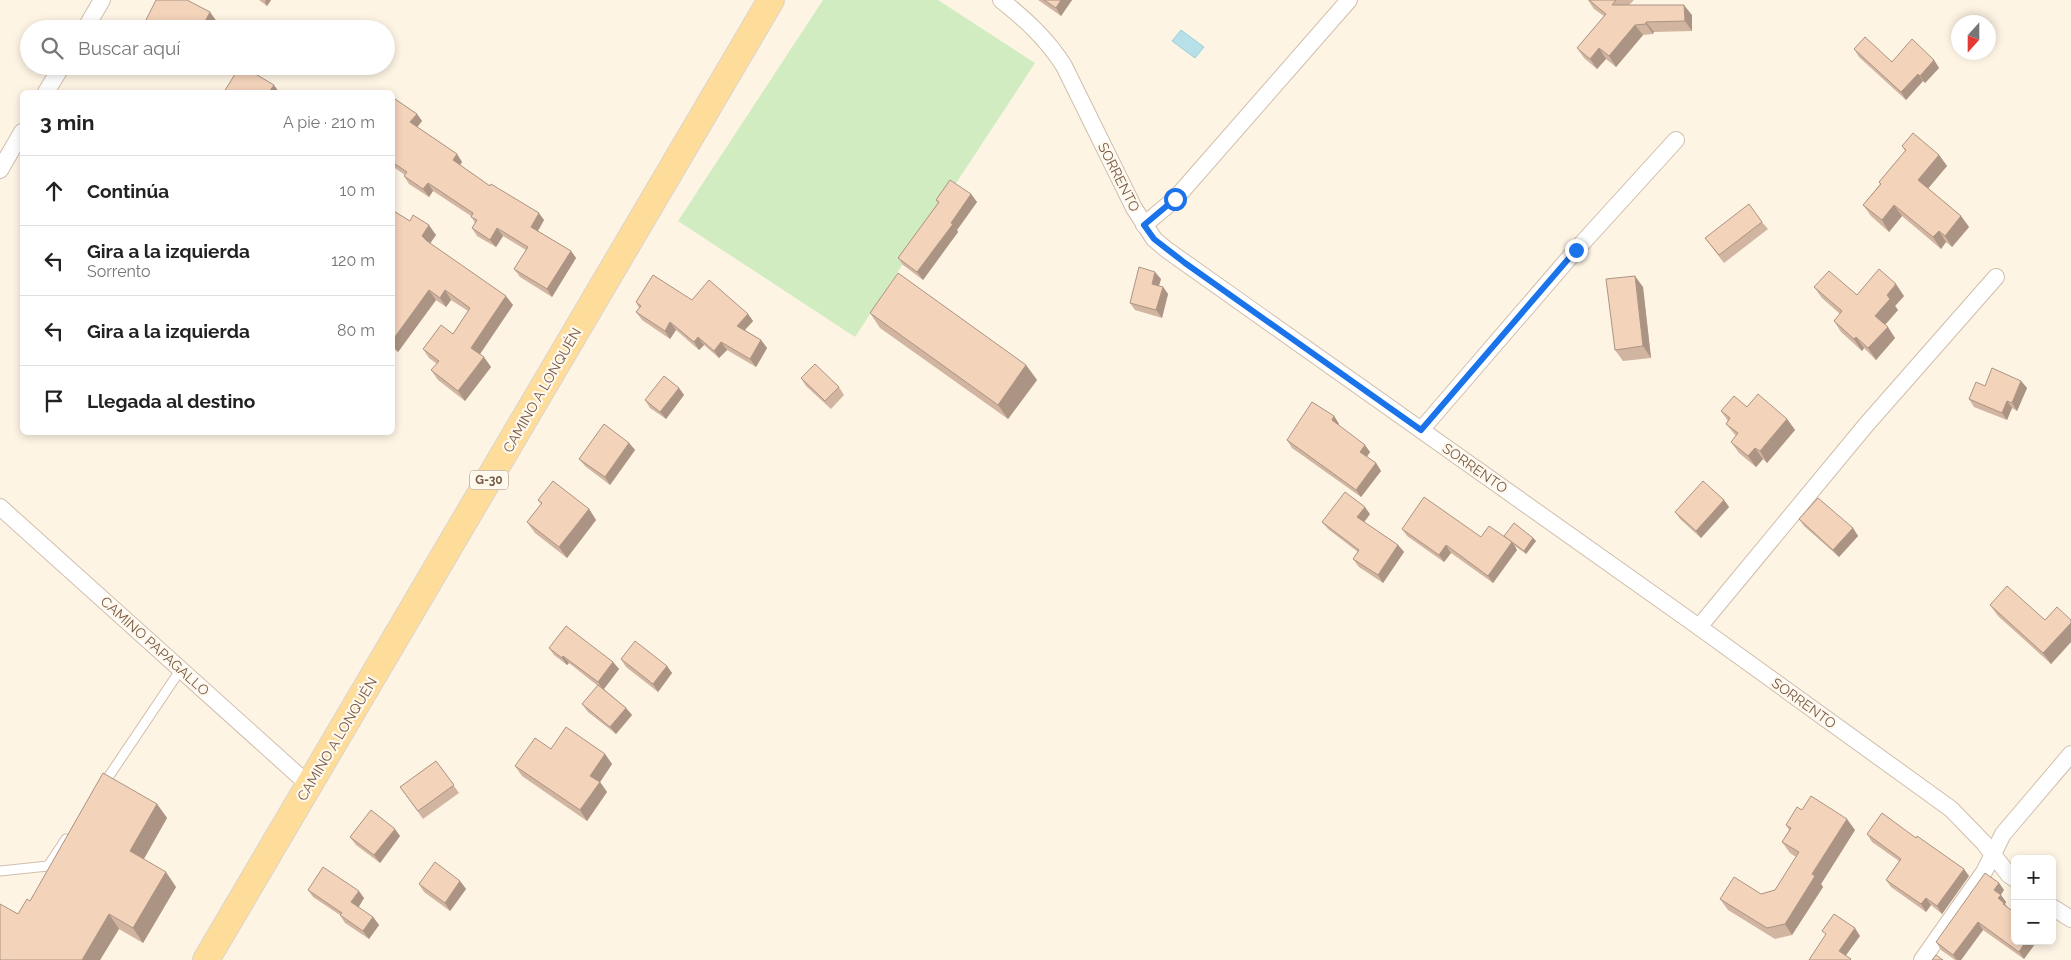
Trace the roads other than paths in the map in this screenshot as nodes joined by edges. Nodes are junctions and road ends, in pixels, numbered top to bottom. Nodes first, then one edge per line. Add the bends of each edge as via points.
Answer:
1 (102, 0) edge
2 (771, 0) edge
3 (1001, 0) edge
4 (1349, 0) edge
5 (90, 20) edge
6 (56, 75) edge
7 (47, 90) edge
8 (20, 135) edge
9 (1676, 140) dead end
10 (0, 170) edge
11 (1144, 225) junction
12 (1996, 277) dead end
13 (1421, 430) junction
14 (0, 507) edge
15 (1699, 627) junction
16 (181, 669) junction
17 (2071, 754) edge
18 (309, 786) junction
19 (98, 792) edge
20 (70, 833) edge
21 (1992, 854) junction
22 (0, 871) edge
23 (2011, 875) edge
24 (2056, 909) edge
25 (2071, 919) edge
26 (206, 960) edge
27 (1922, 960) edge

1 - 5 street
2 - 18 main road, CAMINO A LONQUÉN / G-30
3 - 11 street, SORRENTO via 1041,35 1064,66
4 - 11 street via 1175,199
6 - 7 street
8 - 10 street
9 - 13 street
11 - 13 street, SORRENTO via 1167,250
12 - 15 street via 1866,425
13 - 15 street, SORRENTO
14 - 16 street, CAMINO PAPAGALLO
15 - 21 street, SORRENTO via 1951,809
16 - 18 street, CAMINO PAPAGALLO
16 - 19 lane
17 - 21 street via 2003,834
18 - 26 main road, CAMINO A LONQUÉN / G-30
20 - 22 lane via 48,866
21 - 23 street, SORRENTO
21 - 27 street via 1984,872
24 - 25 street

